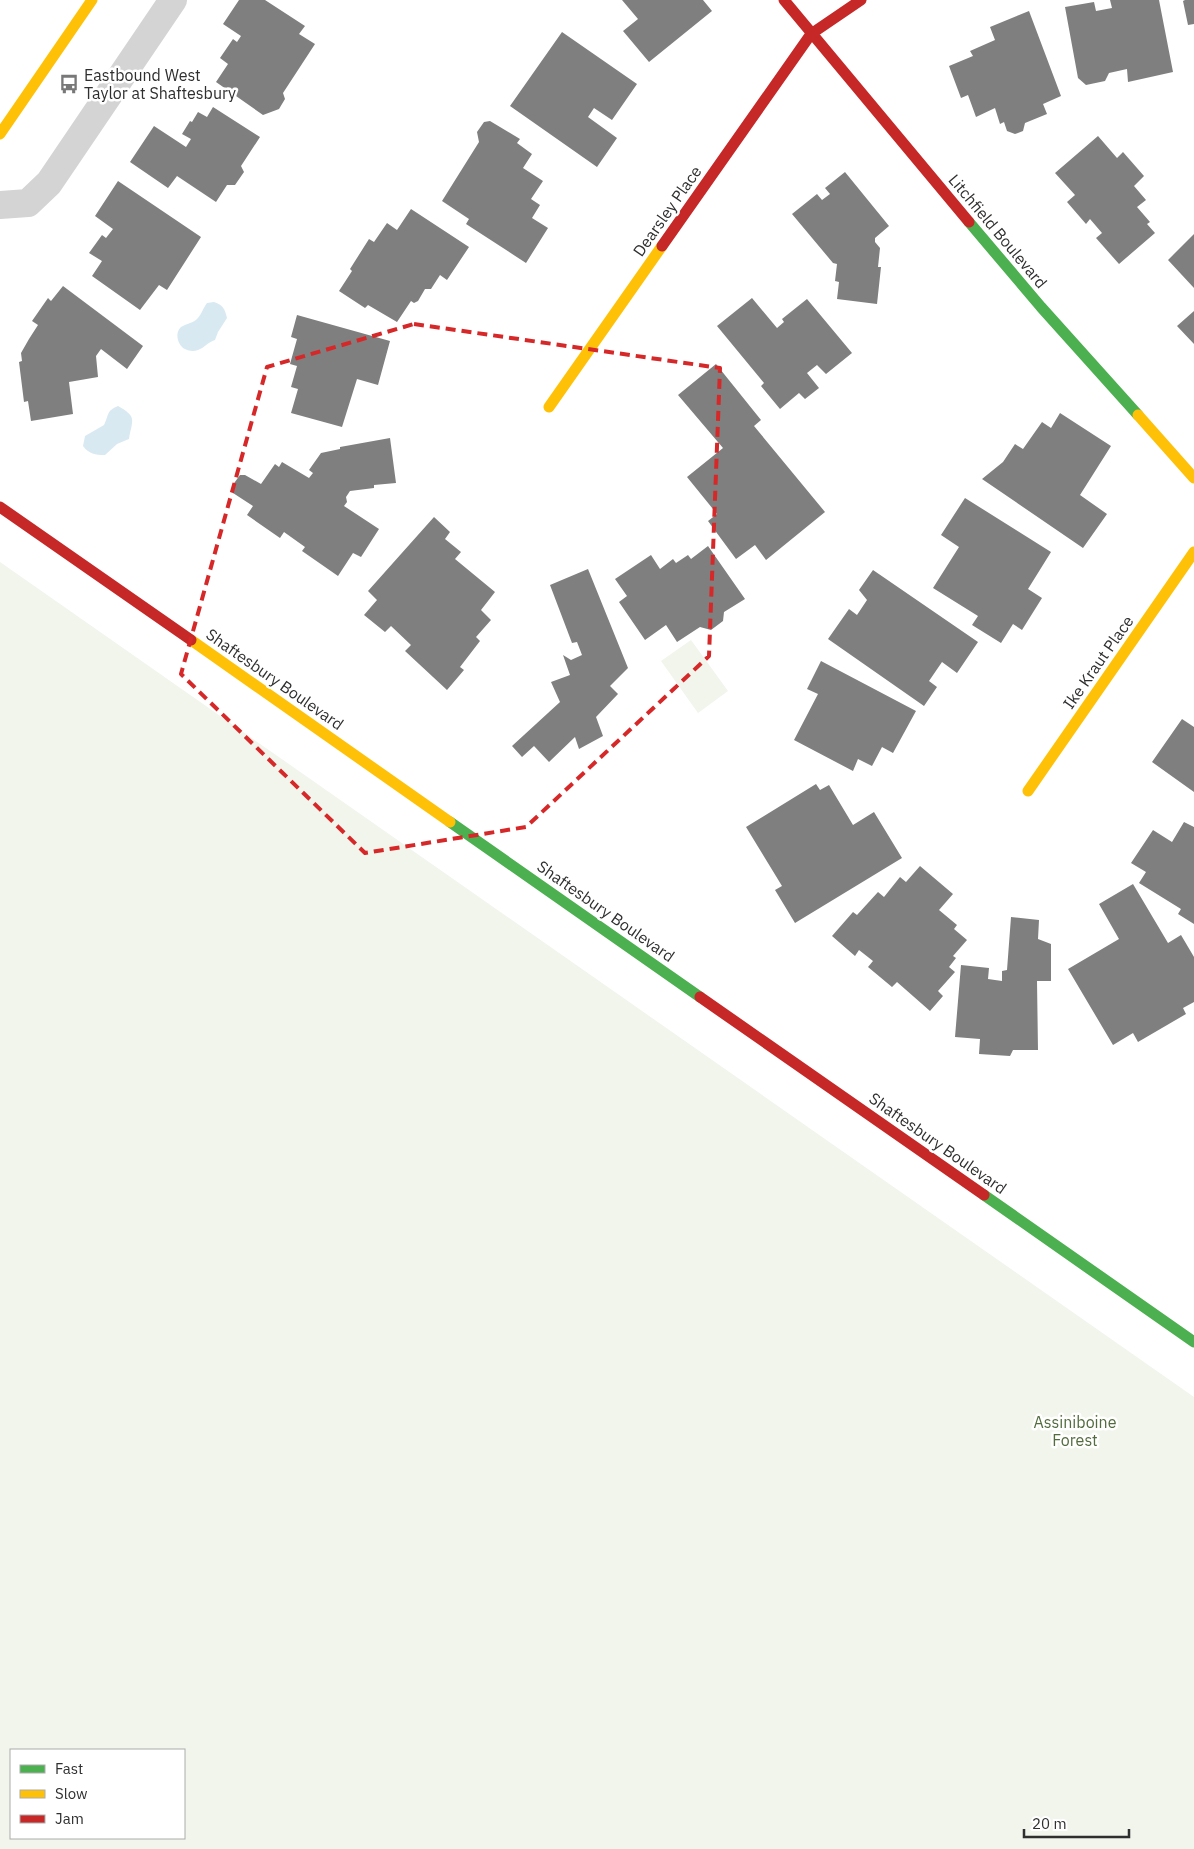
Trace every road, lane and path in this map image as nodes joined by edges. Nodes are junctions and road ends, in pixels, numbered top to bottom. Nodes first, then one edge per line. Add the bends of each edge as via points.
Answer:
1 (92, 0) edge
2 (173, 0) edge
3 (784, 0) edge
4 (861, 0) edge
5 (811, 34) junction
6 (0, 134) edge
7 (0, 205) edge
8 (549, 407) dead end
9 (1194, 478) edge
10 (0, 506) edge
11 (1194, 552) edge
12 (1028, 791) dead end
13 (1194, 1342) edge

1 - 6 street
2 - 7 street via 50,183 28,202
3 - 5 street, Litchfield Boulevard
4 - 5 street
5 - 8 street, Dearsley Place
5 - 9 street, Litchfield Boulevard via 1041,307
10 - 13 street, Shaftesbury Boulevard
11 - 12 street, Ike Kraut Place

